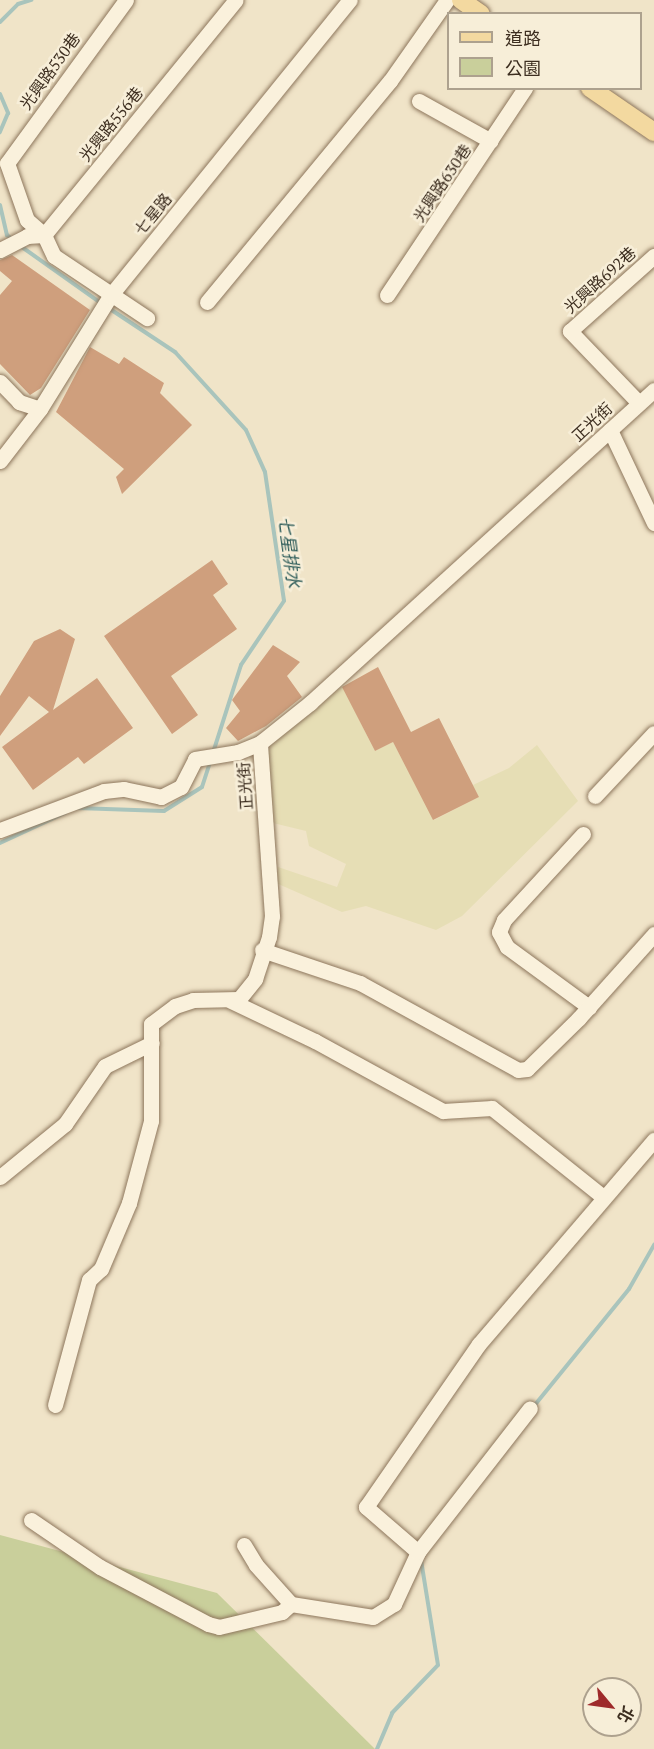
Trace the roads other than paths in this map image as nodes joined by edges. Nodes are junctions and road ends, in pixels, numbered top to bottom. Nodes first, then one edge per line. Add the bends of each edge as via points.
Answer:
1 (126, 0) edge
2 (236, 0) edge
3 (350, 0) edge
4 (447, 0) edge
5 (461, 0) edge
6 (478, 12) edge
7 (524, 90) edge
8 (593, 90) edge
9 (419, 100) dead end
10 (654, 132) edge
11 (491, 141) junction
12 (44, 235) junction
13 (4, 248) edge
14 (654, 256) edge
15 (387, 295) dead end
16 (109, 296) junction
17 (207, 302) dead end
18 (147, 318) dead end
19 (0, 382) edge
20 (654, 390) edge
21 (639, 403) junction
22 (40, 409) junction
23 (610, 430) junction
24 (0, 461) edge
25 (654, 523) edge
26 (654, 733) edge
27 (260, 743) junction
28 (595, 796) dead end
29 (0, 830) edge
30 (583, 834) dead end
31 (654, 934) edge
32 (262, 950) junction
33 (231, 1001) junction
34 (589, 1007) junction
35 (152, 1043) junction
36 (654, 1140) edge
37 (0, 1177) edge
38 (603, 1197) junction
39 (55, 1405) dead end
40 (530, 1408) dead end
41 (32, 1520) dead end
42 (244, 1545) dead end
43 (418, 1551) junction
44 (291, 1604) junction

1 - 12 street, 光興路530巷 via 7,163 27,220
2 - 12 street, 光興路556巷
3 - 16 street, 七星路
4 - 17 street via 390,81
5 - 6 main road
7 - 11 street, 光興路630巷
8 - 10 main road
9 - 11 street
11 - 15 street, 光興路630巷
12 - 13 street via 27,236
12 - 16 street, 光興路530巷 via 54,256
14 - 21 street, 光興路692巷 via 570,331
16 - 18 street, 光興路530巷
16 - 22 street, 七星路
19 - 22 street via 19,402
20 - 21 street, 正光街
21 - 23 street, 正光街
22 - 24 street, 七星路
23 - 25 street
23 - 27 street, 正光街 via 294,717
26 - 28 street
27 - 29 street via 238,752 195,759 181,787 161,797 124,789 104,791
27 - 32 street, 正光街 via 272,916
30 - 34 street via 504,920 499,932 507,947
31 - 34 street
32 - 33 street, 正光街 via 255,979 239,999
32 - 34 street via 360,984 518,1070 527,1069
33 - 35 street via 207,997 175,1006 151,1024
33 - 38 street via 315,1041 443,1112 492,1108
35 - 37 street via 105,1066 65,1124
35 - 39 street via 151,1121 129,1203 101,1269 89,1280
36 - 38 street
38 - 43 street via 480,1344 366,1507
40 - 43 street
41 - 44 street via 100,1567 208,1624 219,1627 282,1612
42 - 44 street via 256,1565
43 - 44 street via 394,1604 373,1617

